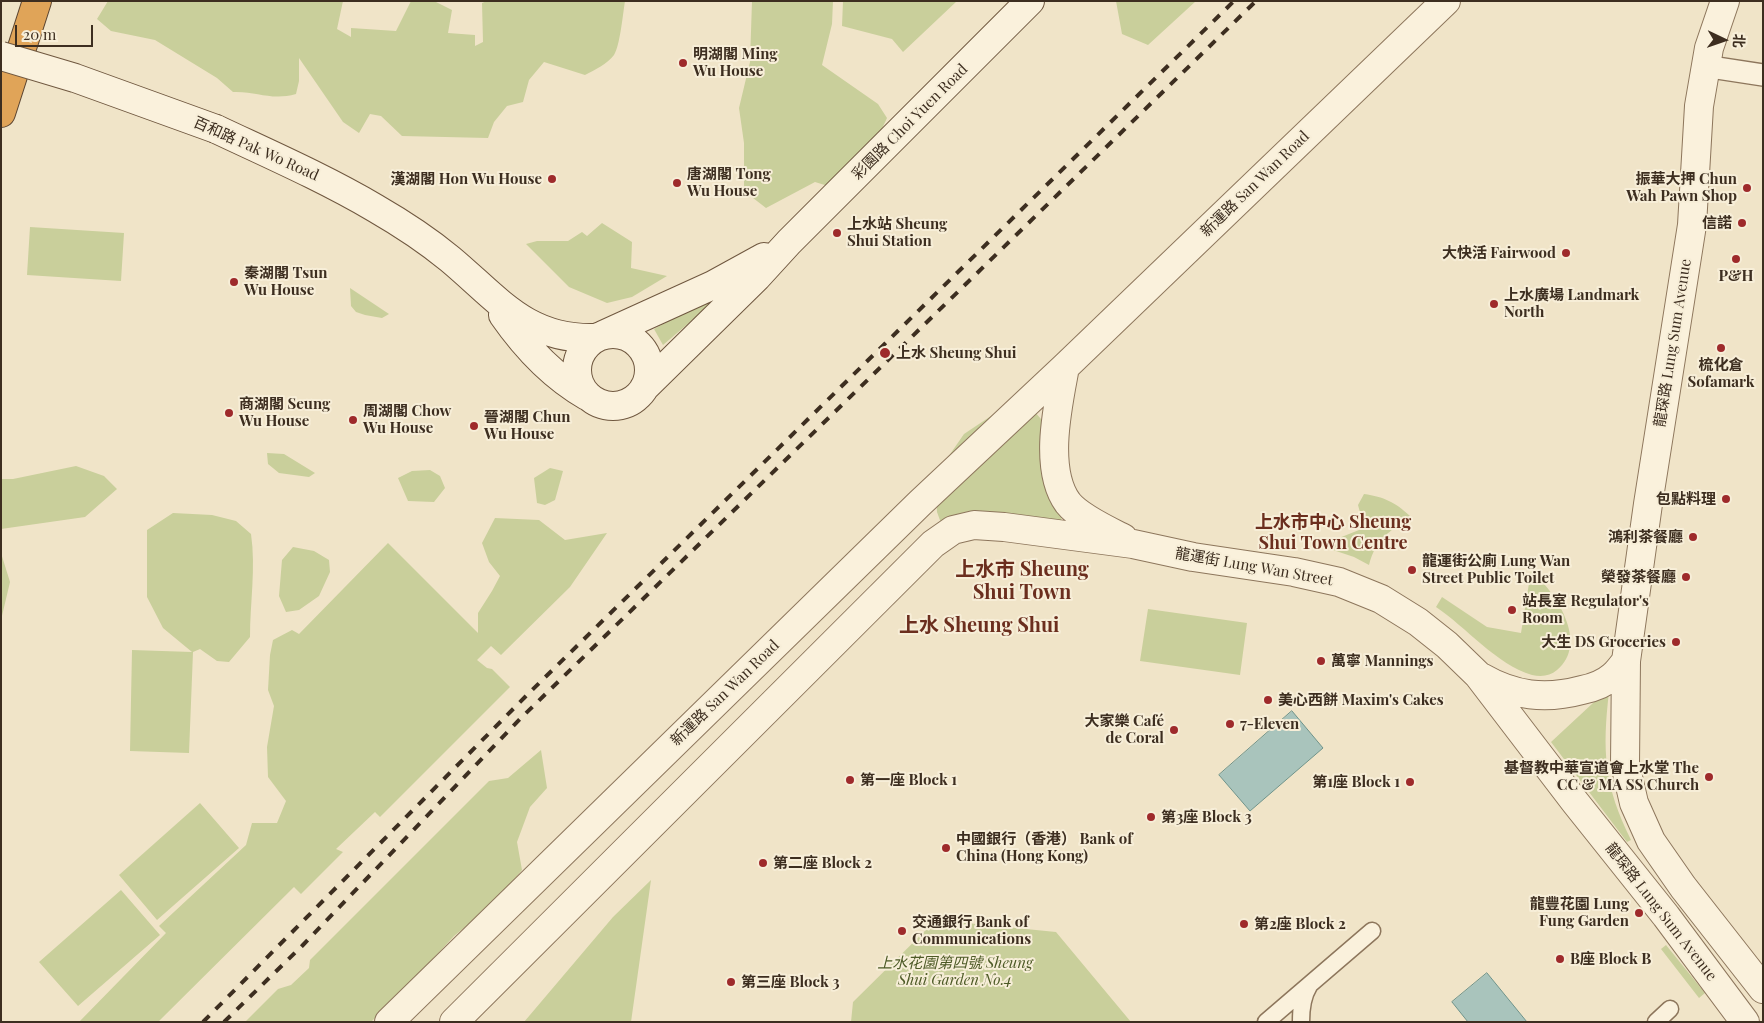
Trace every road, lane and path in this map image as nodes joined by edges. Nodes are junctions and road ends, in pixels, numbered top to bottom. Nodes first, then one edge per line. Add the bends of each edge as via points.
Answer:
1 (37, 1) edge
2 (1030, 1) edge
3 (1446, 1) edge
4 (1720, 9) edge
5 (1, 56) edge
6 (1704, 66) junction
7 (1763, 75) edge
8 (1, 112) edge
9 (789, 242) junction
10 (486, 291) junction
11 (599, 337) junction
12 (1065, 367) junction
13 (644, 388) junction
14 (587, 396) junction
15 (1133, 544) junction
16 (1626, 662) junction
17 (1478, 675) junction
18 (1575, 802) joint
19 (1372, 931) dead end
20 (1311, 982) junction
21 (1763, 989) edge
22 (1670, 1009) dead end
23 (389, 1022) edge
24 (454, 1022) edge
25 (1266, 1022) edge
26 (1301, 1022) edge
27 (1656, 1022) edge
28 (1745, 1022) edge

1 - 8 highway
2 - 9 street, 彩園路 Choi Yuen Road
3 - 12 street, 新運路 San Wan Road
4 - 6 street, 龍琛路 Lung Sum Avenue
5 - 10 street, 百和路 Pak Wo Road, bridge via 75,78 216,129 298,167 376,208 433,246
6 - 7 street
6 - 16 street, 龍琛路 Lung Sum Avenue via 1698,106 1692,225
9 - 11 street, 彩園路 Choi Yuen Road via 713,285
9 - 13 street, 彩園路 Choi Yuen Road via 757,278
10 - 11 street, 百和路 Pak Wo Road via 540,330 567,338
10 - 14 street, 百和路 Pak Wo Road via 532,352 551,371
11 - 13 street via 613,333 638,344 648,360
11 - 14 street via 581,352 577,370
12 - 15 street via 1055,420 1054,446 1061,488 1068,503 1079,513
12 - 23 street, 新運路 San Wan Road via 913,510
13 - 14 street via 631,401 613,406
15 - 17 street, 龍運街 Lung Wan Street via 1339,582 1381,599 1418,622
15 - 24 street, 龍運街 Lung Wan Street via 974,525 953,530 932,544
16 - 17 street via 1613,677 1592,688 1567,694 1516,692 1498,687
16 - 21 street, 龍琛路 Lung Sum Avenue via 1625,764 1641,821 1664,862
17 - 18 street, 龍運街 Lung Wan Street
18 - 28 street, 龍琛路 Lung Sum Avenue
19 - 20 street
20 - 25 street
20 - 26 street via 1304,994
22 - 27 street

